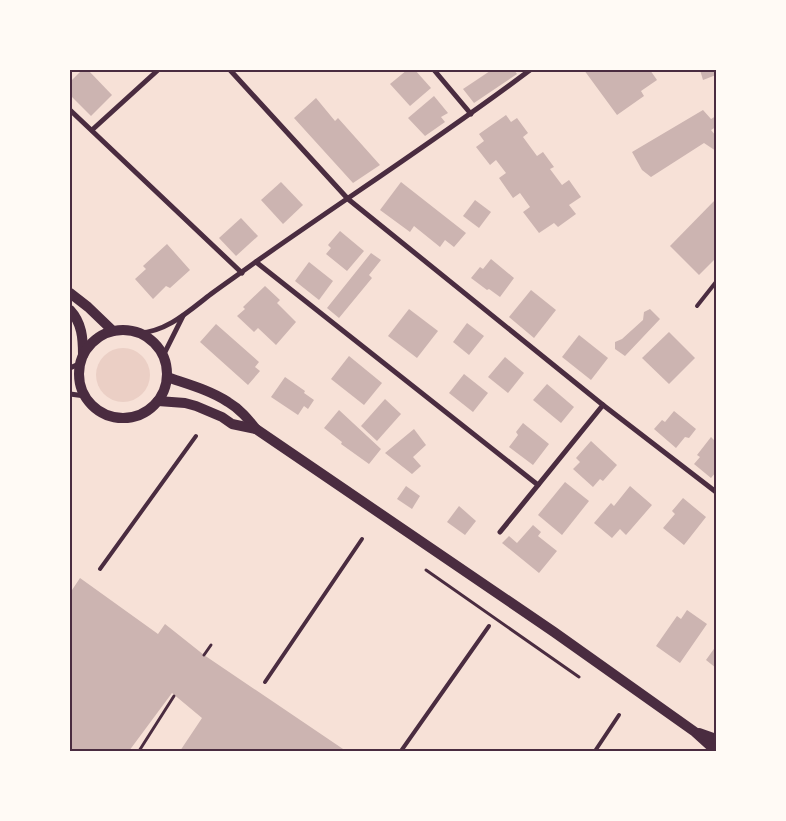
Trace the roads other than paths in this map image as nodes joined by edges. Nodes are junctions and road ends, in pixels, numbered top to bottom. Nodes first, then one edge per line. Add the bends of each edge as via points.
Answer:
1 (158, 70) edge
2 (230, 70) edge
3 (434, 70) edge
4 (530, 70) edge
5 (70, 110) edge
6 (472, 114) junction
7 (92, 130) junction
8 (348, 199) junction
9 (256, 262) junction
10 (242, 273) junction
11 (716, 282) edge
12 (70, 293) edge
13 (697, 306) dead end
14 (70, 310) edge
15 (183, 316) junction
16 (113, 331) junction
17 (139, 333) junction
18 (162, 356) junction
19 (82, 360) junction
20 (70, 368) edge
21 (167, 377) junction
22 (70, 394) edge
23 (85, 396) junction
24 (158, 402) junction
25 (603, 405) junction
26 (256, 429) junction
27 (196, 436) dead end
28 (538, 485) junction
29 (716, 492) edge
30 (500, 532) dead end
31 (362, 539) dead end
32 (100, 569) dead end
33 (490, 626) dead end
34 (265, 682) dead end
35 (619, 715) dead end
36 (695, 732) junction
37 (716, 739) edge
38 (402, 751) edge
39 (595, 751) edge
40 (716, 751) edge

1 - 7 street
2 - 8 street
3 - 6 street
4 - 6 street
5 - 7 street
6 - 8 street
7 - 10 street
8 - 9 street
8 - 25 street
9 - 10 street
9 - 28 street
10 - 15 street
11 - 13 lane
12 - 16 main road
14 - 19 main road via 80,325
15 - 17 street via 149,333
15 - 18 street
16 - 17 main road
16 - 19 main road via 91,344
17 - 18 main road via 151,340
18 - 21 main road
19 - 20 street
19 - 23 main road via 80,384
21 - 24 main road
21 - 26 main road via 228,401
22 - 23 street
23 - 24 main road via 100,412 119,418 146,412
24 - 26 main road via 196,406 232,424
25 - 28 street
25 - 29 street
26 - 36 main road
27 - 32 lane
28 - 30 street
31 - 34 lane
33 - 38 lane
35 - 39 lane
36 - 37 main road
36 - 40 main road

